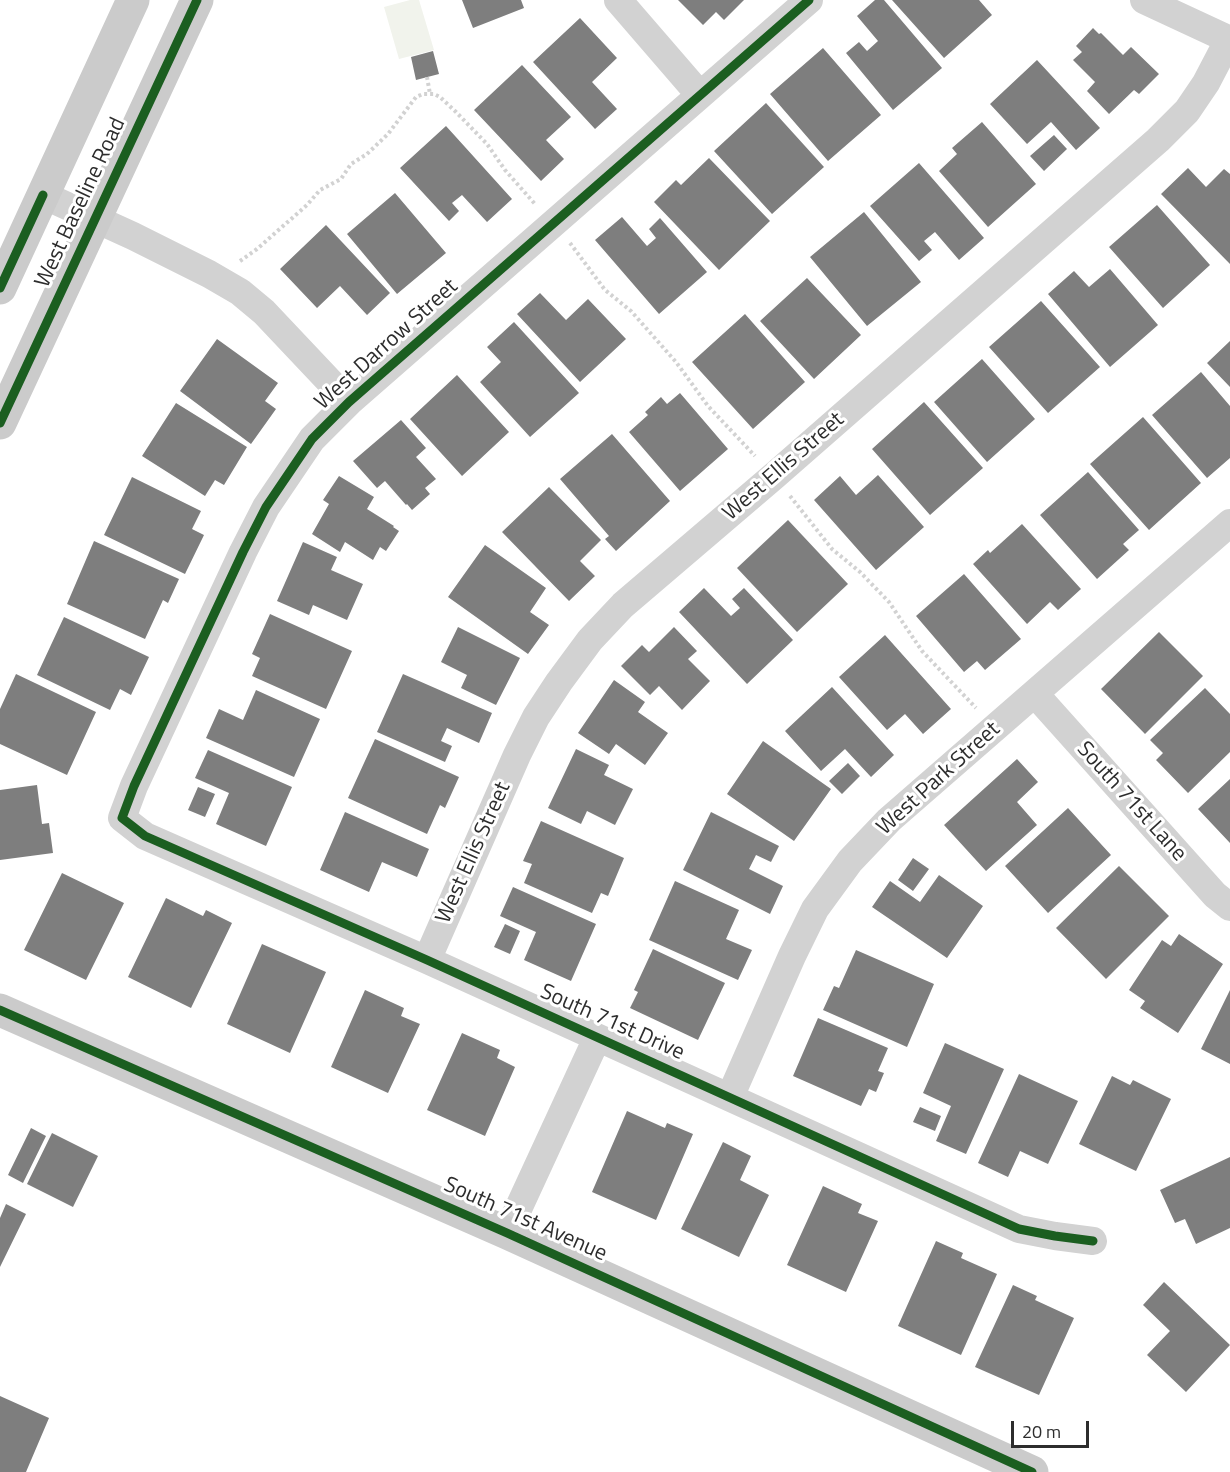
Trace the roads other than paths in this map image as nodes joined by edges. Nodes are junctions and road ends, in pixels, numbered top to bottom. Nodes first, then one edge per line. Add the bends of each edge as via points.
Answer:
1 (133, 0) edge
2 (197, 0) edge
3 (618, 0) edge
4 (809, 0) edge
5 (1144, 0) edge
6 (1229, 39) edge
7 (700, 95) junction
8 (43, 195) junction
9 (95, 219) junction
10 (0, 288) edge
11 (349, 402) junction
12 (0, 423) edge
13 (1230, 523) edge
14 (1035, 694) junction
15 (122, 818) joint
16 (1230, 907) edge
17 (427, 960) junction
18 (0, 1010) edge
19 (597, 1038) junction
20 (730, 1097) junction
21 (507, 1233) junction
22 (1093, 1240) dead end
23 (1032, 1472) edge

1 - 8 street, West Baseline Road
2 - 9 street, West Baseline Road
3 - 7 street
4 - 7 street, West Darrow Street
5 - 6 street
6 - 17 street, West Ellis Street via 1187,111 1158,140 623,605 590,640 536,717
7 - 11 street, West Darrow Street
8 - 9 street
8 - 10 street, West Baseline Road
9 - 11 street via 240,292
9 - 12 street, West Baseline Road
11 - 15 street, West Darrow Street via 312,439 266,507
13 - 14 street, West Park Street
14 - 16 street, South 71st Lane
14 - 20 street, West Park Street via 890,820 850,861 815,909
15 - 17 street, South 71st Drive via 146,836
17 - 19 street, South 71st Drive
18 - 21 street, South 71st Avenue
19 - 20 street, South 71st Drive
19 - 21 street
20 - 22 street, South 71st Drive via 1018,1229
21 - 23 street, South 71st Avenue

